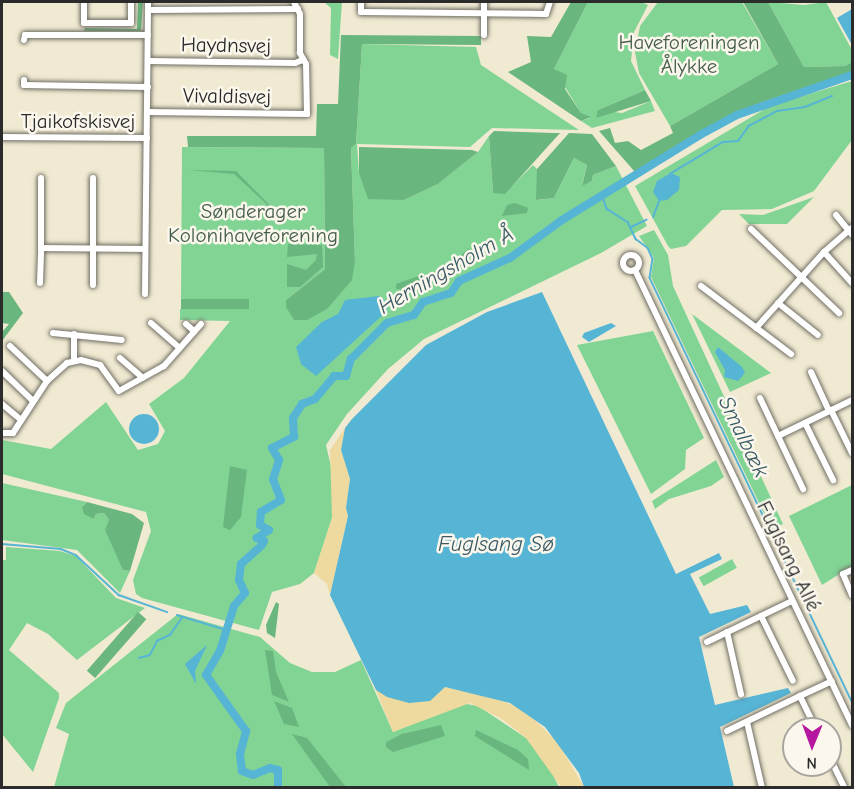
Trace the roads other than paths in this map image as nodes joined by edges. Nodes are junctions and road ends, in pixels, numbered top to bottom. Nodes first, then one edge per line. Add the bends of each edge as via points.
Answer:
1 (84, 2) edge
2 (131, 2) edge
3 (148, 2) edge
4 (294, 2) edge
5 (361, 2) edge
6 (484, 2) edge
7 (550, 2) edge
8 (298, 9) junction
9 (148, 10) junction
10 (484, 14) junction
11 (484, 35) dead end
12 (148, 36) junction
13 (24, 40) dead end
14 (303, 60) junction
15 (148, 61) junction
16 (24, 80) dead end
17 (148, 87) junction
18 (147, 112) junction
19 (5, 137) edge
20 (147, 138) junction
21 (9, 146) dead end
22 (41, 177) dead end
23 (93, 178) dead end
24 (836, 215) dead end
25 (751, 229) dead end
26 (851, 231) edge
27 (41, 248) junction
28 (93, 249) junction
29 (145, 249) junction
30 (824, 252) junction
31 (635, 270) dead end
32 (801, 277) junction
33 (40, 283) dead end
34 (852, 283) edge
35 (93, 285) dead end
36 (701, 286) dead end
37 (145, 294) dead end
38 (778, 303) junction
39 (839, 313) dead end
40 (151, 323) dead end
41 (186, 324) dead end
42 (201, 324) dead end
43 (756, 328) junction
44 (194, 331) junction
45 (53, 333) dead end
46 (74, 334) junction
47 (818, 335) dead end
48 (122, 340) dead end
49 (9, 346) dead end
50 (180, 348) junction
51 (791, 354) dead end
52 (120, 358) dead end
53 (74, 360) junction
54 (2, 371) edge
55 (811, 372) dead end
56 (143, 378) junction
57 (47, 381) junction
58 (760, 398) dead end
59 (852, 400) edge
60 (33, 401) junction
61 (2, 404) edge
62 (830, 411) junction
63 (21, 420) junction
64 (805, 423) junction
65 (2, 433) edge
66 (778, 436) junction
67 (852, 453) edge
68 (833, 480) dead end
69 (803, 489) dead end
70 (852, 570) edge
71 (852, 595) edge
72 (792, 601) junction
73 (761, 616) junction
74 (727, 632) junction
75 (707, 642) dead end
76 (793, 681) dead end
77 (832, 681) junction
78 (741, 694) dead end
79 (800, 696) junction
80 (810, 717) edge
81 (747, 722) junction
82 (852, 725) edge
83 (727, 731) dead end
84 (762, 788) edge

1 - 2 street via 84,23 131,23
3 - 9 street
4 - 8 street
5 - 10 street via 360,12
6 - 10 street
7 - 10 street via 546,14
8 - 9 street
8 - 14 street
9 - 12 street
10 - 11 street
12 - 13 street via 25,35
12 - 15 street
14 - 15 street, Haydnsvej
14 - 18 street, Vivaldisvej via 307,114
15 - 17 street
16 - 17 street via 24,85
17 - 18 street
18 - 20 street
19 - 20 street, Tjaikofskisvej
19 - 21 street, Tjaikofskisvej
20 - 29 street
22 - 27 street
23 - 28 street
24 - 26 street
25 - 32 street
26 - 30 street
27 - 28 street
27 - 33 street
28 - 29 street
28 - 35 street
29 - 37 street
30 - 32 street
30 - 34 street
31 - 72 street, Fuglsang Allé
32 - 38 street
32 - 39 street
36 - 43 street
38 - 43 street
38 - 47 street
40 - 50 street
41 - 44 street
42 - 44 street
43 - 51 street
44 - 50 street
45 - 46 street
46 - 48 street
46 - 53 street
49 - 57 street
50 - 56 street via 164,366
52 - 56 street
53 - 56 street via 100,365 110,375 116,391
53 - 57 street via 61,366
54 - 60 street
55 - 62 street
57 - 60 street
58 - 66 street
59 - 62 street
60 - 63 street
61 - 63 street
62 - 64 street
62 - 67 street
63 - 65 street via 14,433
64 - 66 street
64 - 68 street
66 - 69 street
70 - 71 street via 843,574
72 - 73 street
72 - 77 street, Fuglsang Allé
73 - 74 street
73 - 76 street
74 - 75 street
74 - 78 street
77 - 79 street
77 - 82 street, Fuglsang Allé
79 - 80 street
79 - 81 street
81 - 83 street
81 - 84 street

